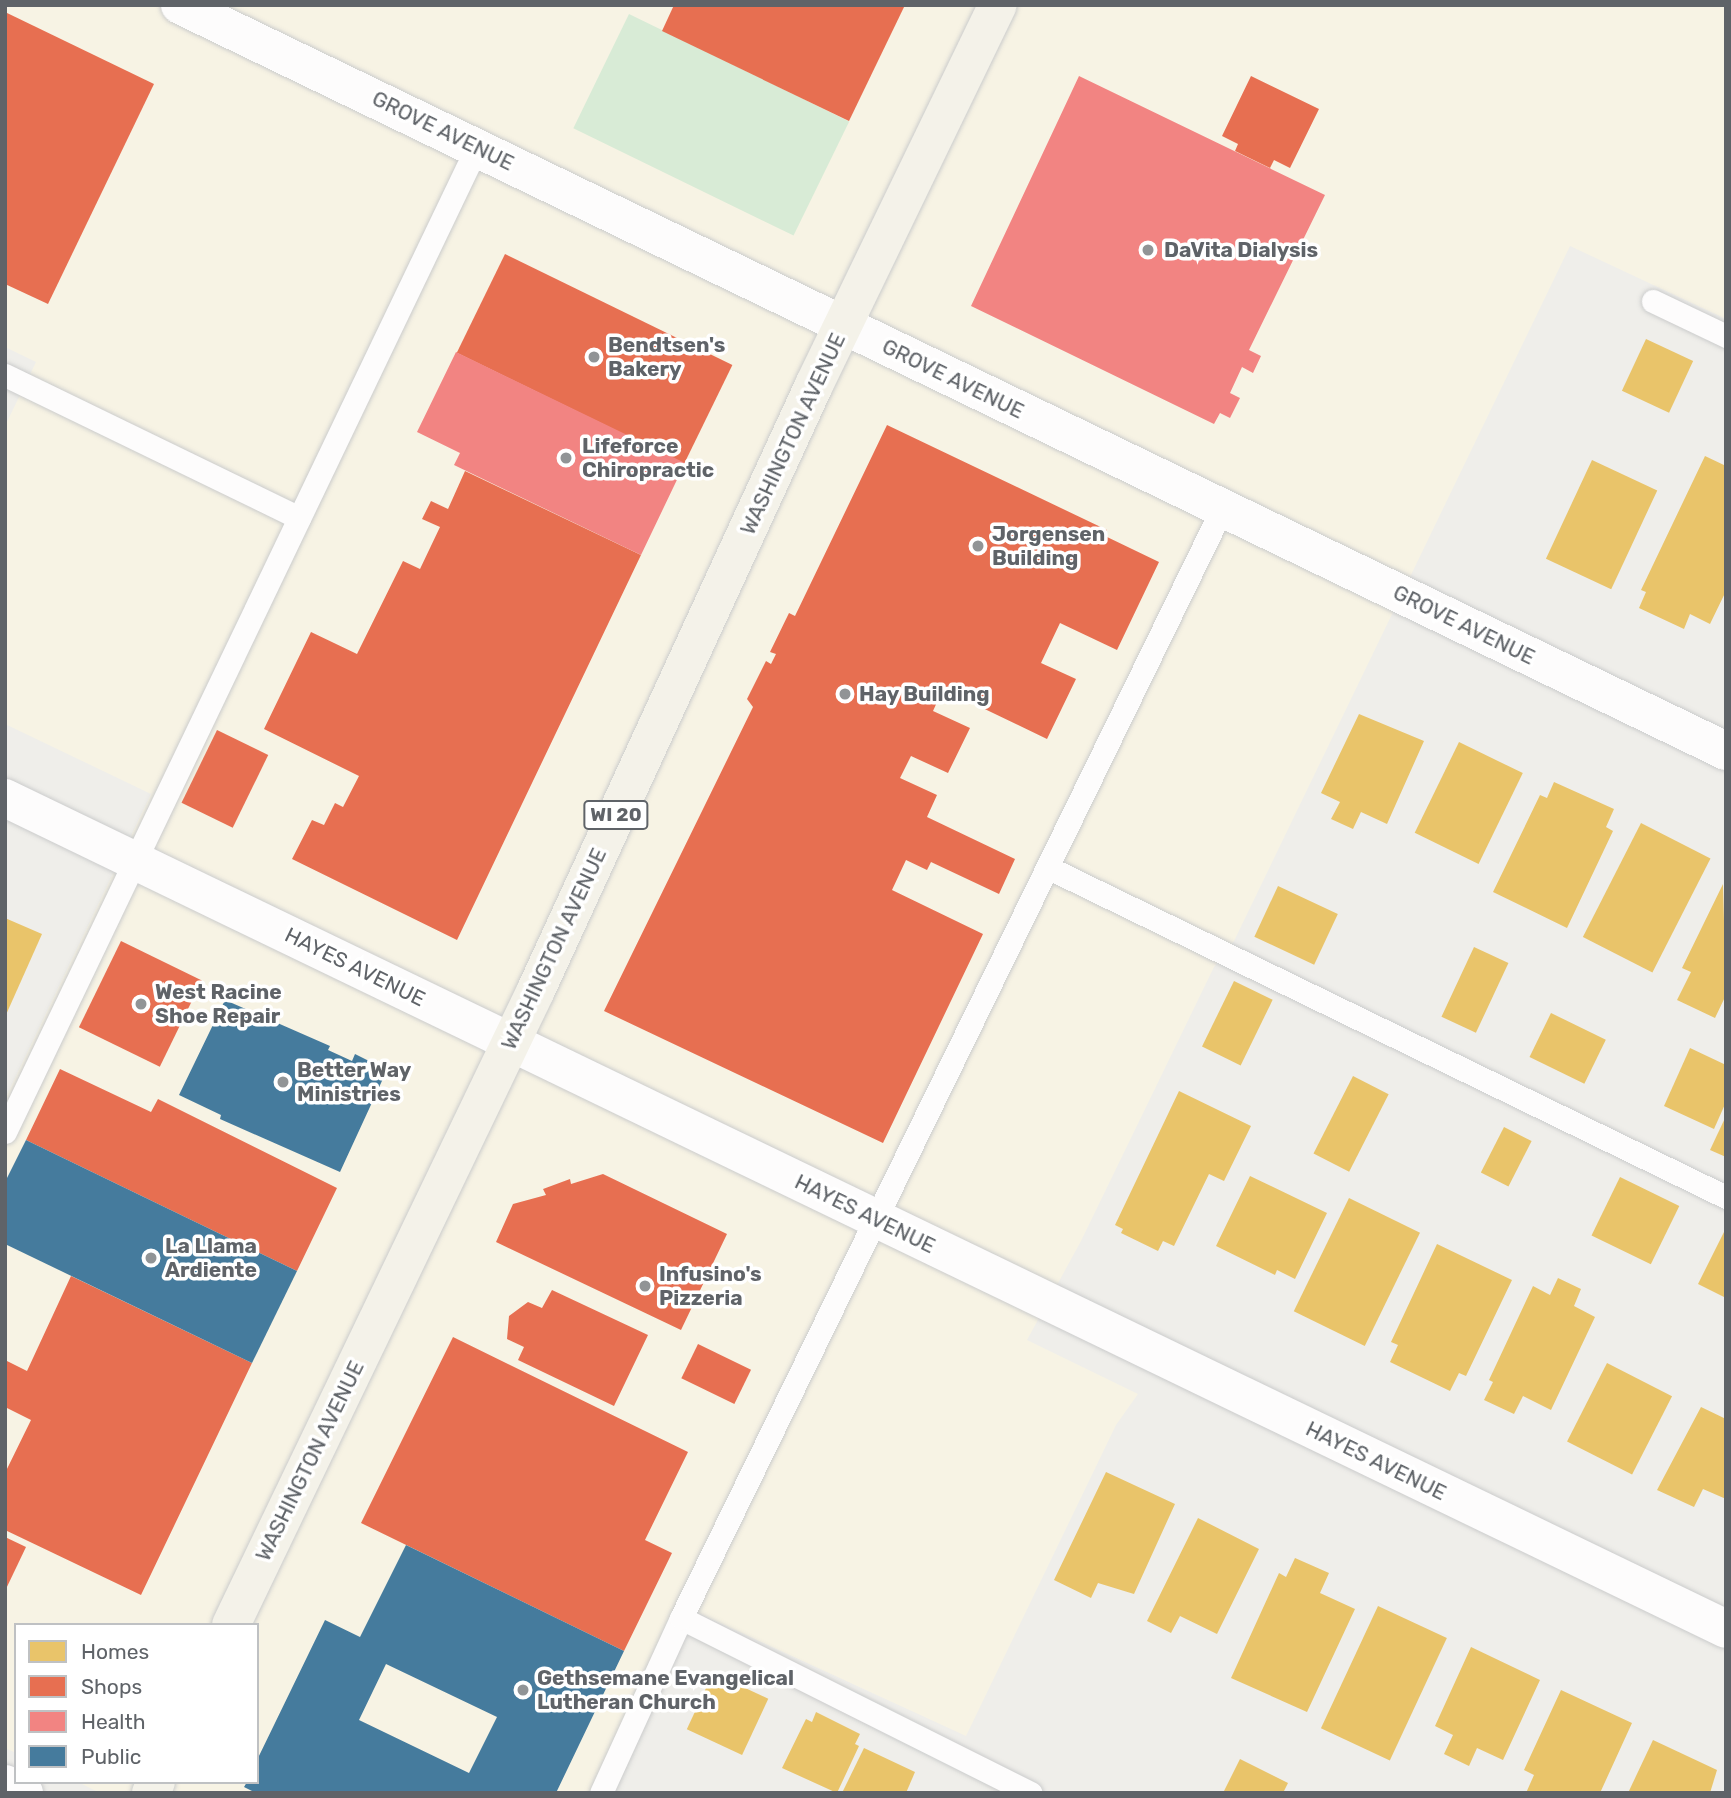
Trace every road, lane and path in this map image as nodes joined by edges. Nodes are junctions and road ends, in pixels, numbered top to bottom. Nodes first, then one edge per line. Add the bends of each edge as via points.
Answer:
1 (180, 5) edge
2 (998, 5) edge
3 (477, 147) junction
4 (1653, 301) dead end
5 (844, 324) junction
6 (1726, 336) edge
7 (5, 375) edge
8 (1222, 509) junction
9 (299, 518) junction
10 (1726, 751) edge
11 (5, 797) edge
12 (135, 860) junction
13 (1049, 868) junction
14 (510, 1043) junction
15 (5, 1132) edge
16 (1726, 1197) edge
17 (878, 1221) junction
18 (681, 1618) junction
19 (233, 1623) edge
20 (1726, 1629) edge
21 (5, 1784) edge
22 (24, 1793) edge
23 (601, 1793) edge
24 (1031, 1793) edge

1 - 3 street, GROVE AVENUE
2 - 5 main road, WASHINGTON AVENUE / WI 20
3 - 5 street, GROVE AVENUE
3 - 9 lane
4 - 6 lane
5 - 8 street, GROVE AVENUE
5 - 14 main road, WASHINGTON AVENUE / WI 20
7 - 9 lane
8 - 10 street, GROVE AVENUE
8 - 13 lane
9 - 12 lane
11 - 12 street, HAYES AVENUE
12 - 14 street, HAYES AVENUE
12 - 15 lane
13 - 16 lane
13 - 17 lane
14 - 17 street, HAYES AVENUE
14 - 19 main road, WASHINGTON AVENUE / WI 20
17 - 18 lane
17 - 20 street, HAYES AVENUE
18 - 23 lane
18 - 24 lane
21 - 22 street

